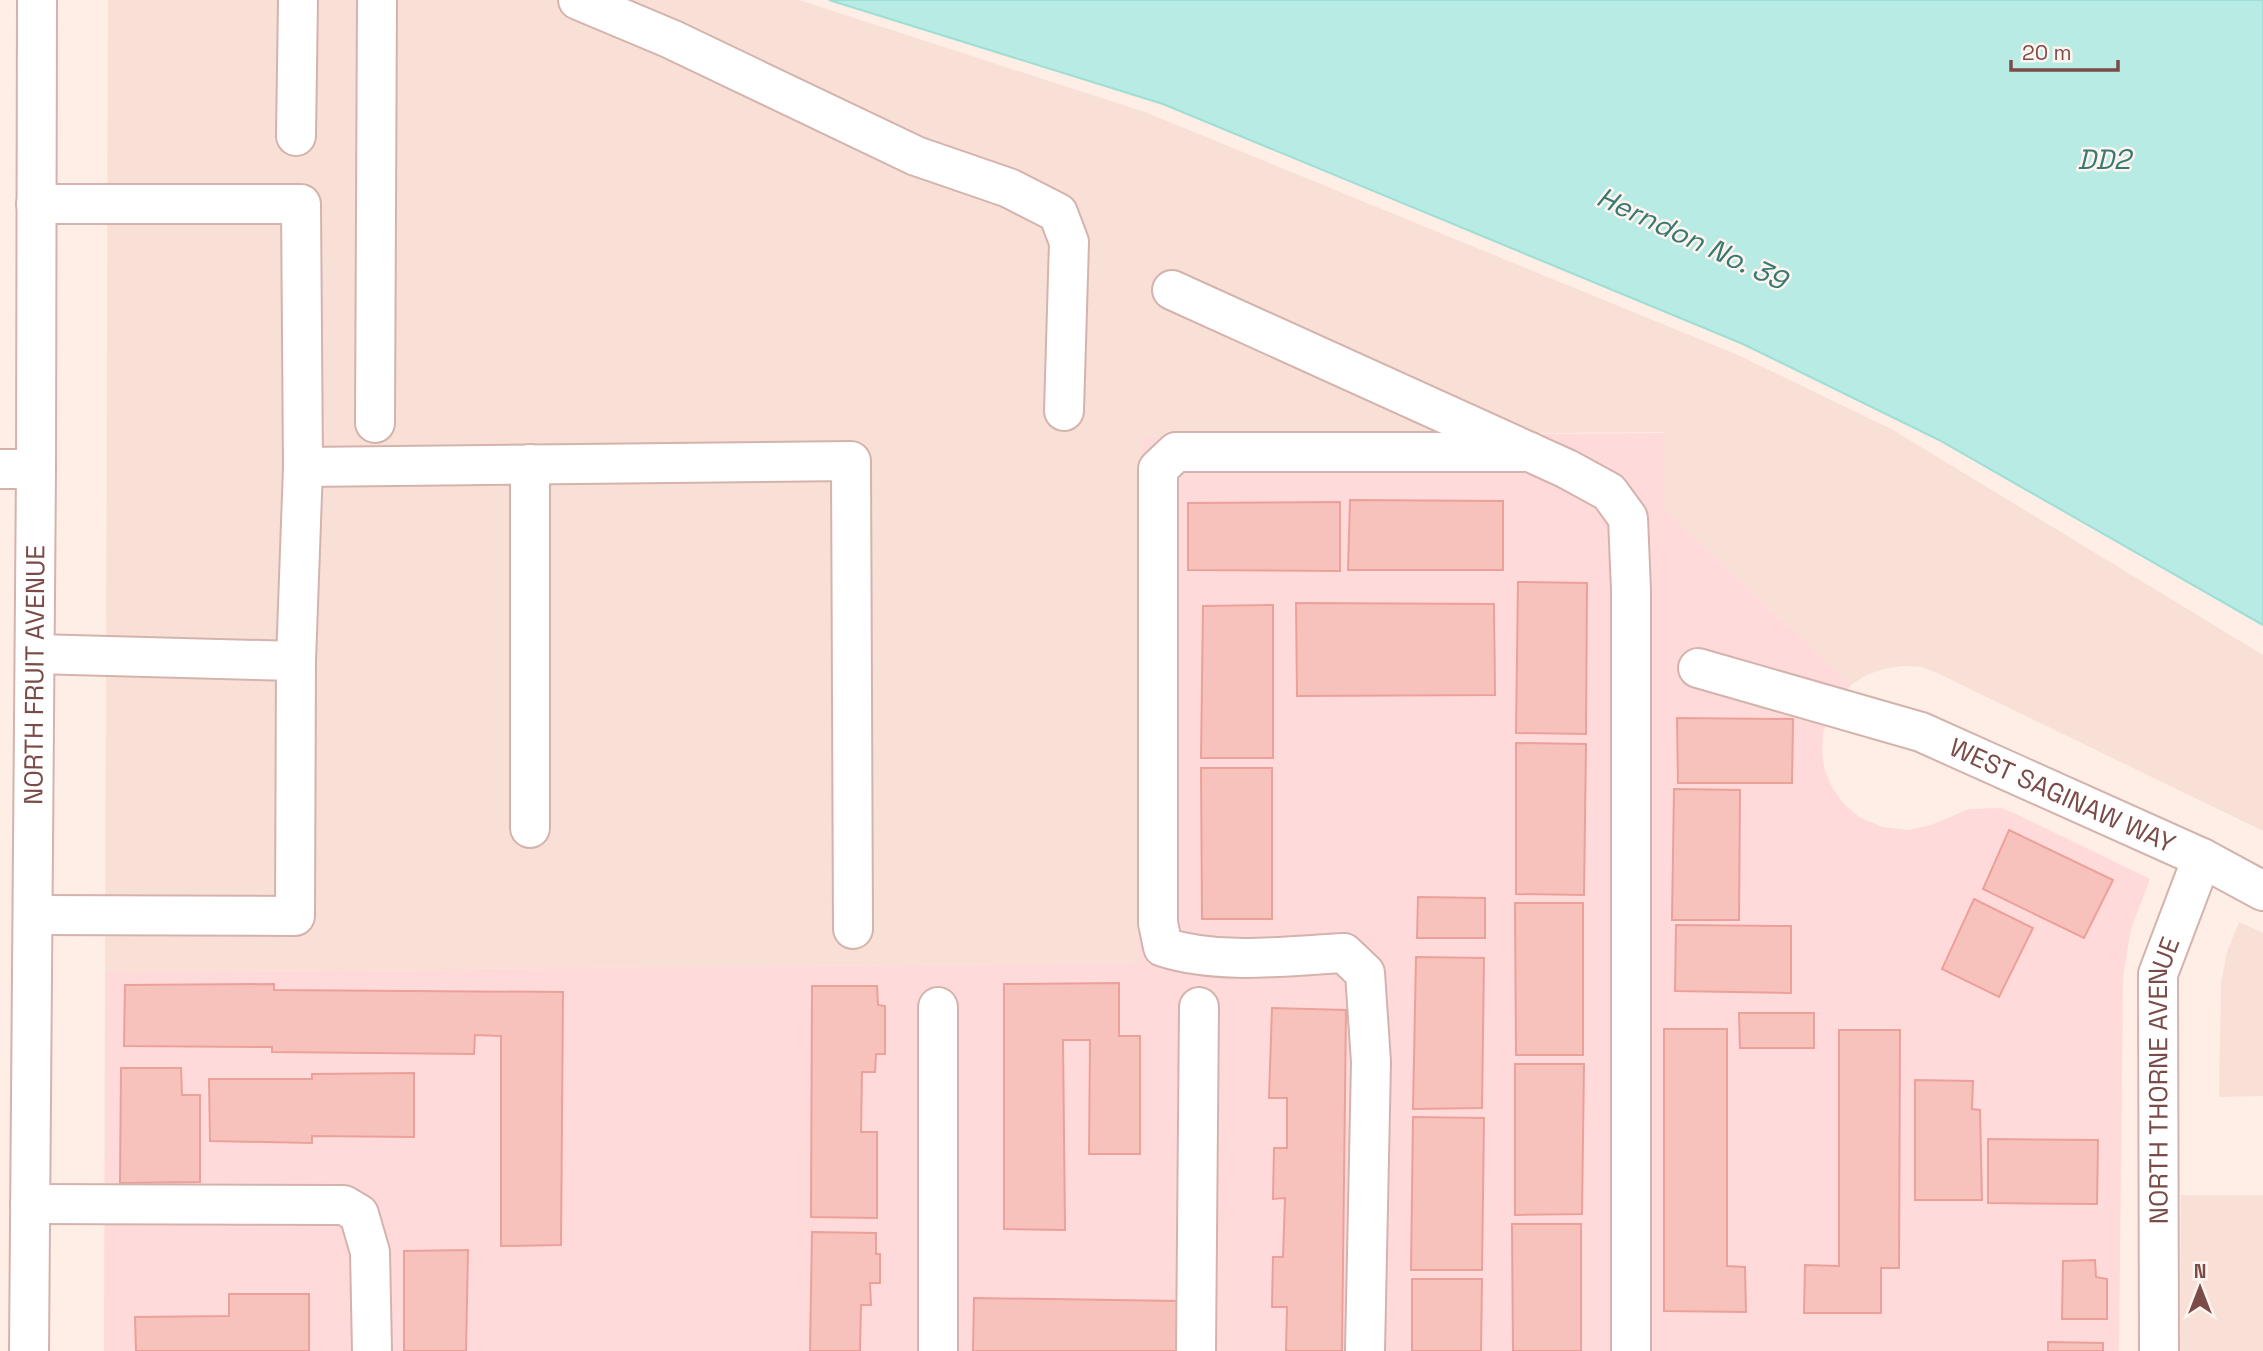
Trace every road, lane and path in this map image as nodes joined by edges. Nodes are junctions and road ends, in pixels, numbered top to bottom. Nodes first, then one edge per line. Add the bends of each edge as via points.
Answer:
1 (37, 0) edge
2 (298, 0) edge
3 (377, 0) edge
4 (578, 0) edge
5 (296, 136) dead end
6 (36, 204) junction
7 (1172, 290) dead end
8 (1064, 411) dead end
9 (375, 423) dead end
10 (1530, 453) junction
11 (530, 464) junction
12 (303, 467) junction
13 (18, 469) edge
14 (35, 654) junction
15 (296, 661) junction
16 (1698, 668) dead end
17 (530, 828) dead end
18 (2202, 858) junction
19 (2263, 891) edge
20 (33, 915) junction
21 (853, 929) dead end
22 (938, 1007) dead end
23 (1199, 1007) dead end
24 (30, 1204) junction
25 (29, 1351) edge
26 (372, 1351) edge
27 (938, 1351) edge
28 (1196, 1351) edge
29 (1365, 1351) edge
30 (1631, 1351) edge
31 (2159, 1351) edge

1 - 6 street, NORTH FRUIT AVENUE
2 - 5 street
3 - 9 street
4 - 8 street via 671,39 916,156 1009,188 1058,213 1069,242
6 - 12 street via 302,204
6 - 13 street, NORTH FRUIT AVENUE
7 - 10 street
10 - 29 street via 1176,453 1157,469 1158,923 1163,947 1187,954 1238,957 1344,953 1365,973 1371,1062
10 - 30 street via 1609,492 1629,518
11 - 12 street
11 - 17 street
11 - 21 street via 851,461
12 - 15 street
13 - 14 street, NORTH FRUIT AVENUE
14 - 15 street
14 - 20 street, NORTH FRUIT AVENUE
15 - 20 street via 295,916
16 - 18 street, WEST SAGINAW WAY via 1921,732
18 - 19 street, WEST SAGINAW WAY
18 - 31 street, NORTH THORNE AVENUE via 2158,974
20 - 24 street, NORTH FRUIT AVENUE
22 - 27 street
23 - 28 street
24 - 25 street, NORTH FRUIT AVENUE
24 - 26 street via 344,1205 359,1214 370,1252

